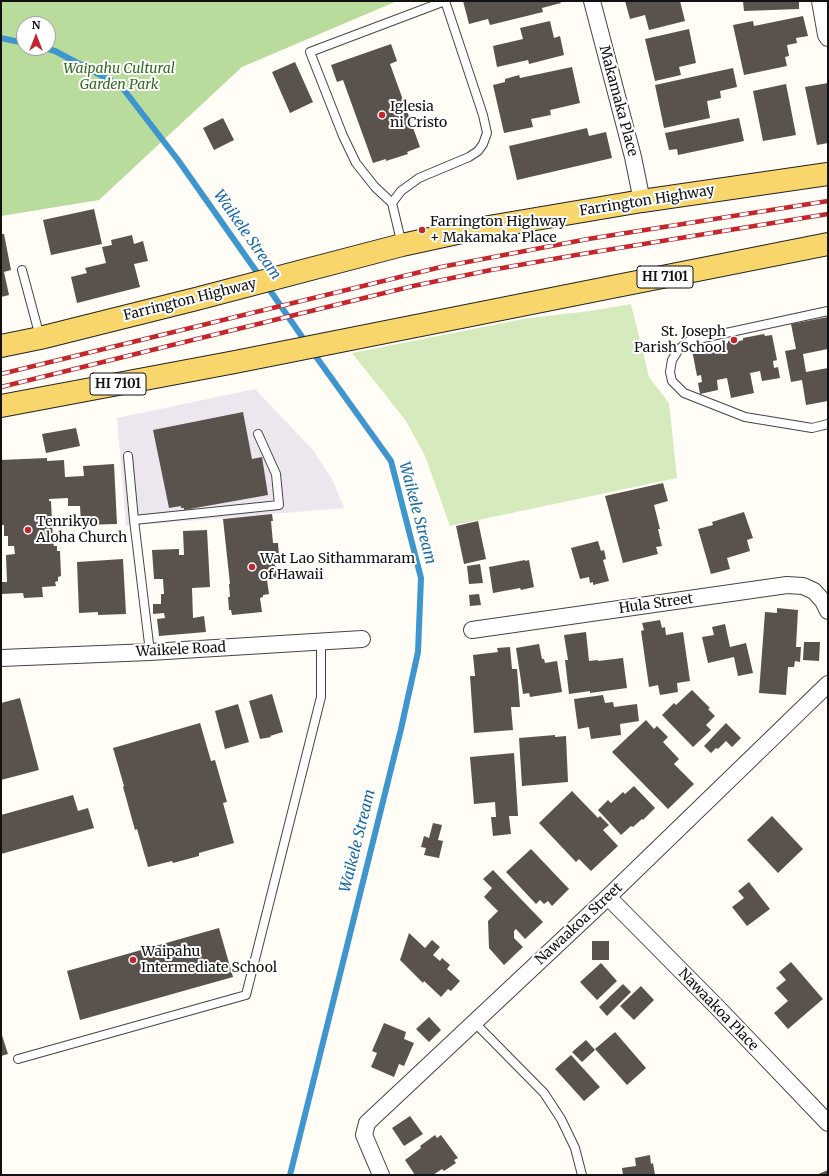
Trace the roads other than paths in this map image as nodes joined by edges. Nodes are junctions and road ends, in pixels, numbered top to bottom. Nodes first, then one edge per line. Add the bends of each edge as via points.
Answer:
1 (592, 1) edge
2 (820, 1) edge
3 (828, 38) edge
4 (828, 174) edge
5 (642, 201) junction
6 (392, 203) junction
7 (828, 244) edge
8 (402, 245) junction
9 (22, 270) dead end
10 (828, 311) edge
11 (40, 338) junction
12 (1, 346) edge
13 (1, 406) edge
14 (828, 424) edge
15 (258, 434) dead end
16 (128, 456) dead end
17 (134, 520) junction
18 (828, 611) edge
19 (472, 630) dead end
20 (362, 639) dead end
21 (321, 642) junction
22 (150, 652) junction
23 (1, 658) edge
24 (828, 684) edge
25 (608, 897) junction
26 (474, 1022) junction
27 (18, 1059) dead end
28 (828, 1123) edge
29 (381, 1175) edge
30 (582, 1175) edge

1 - 5 street, Makamaka Place
2 - 3 street
4 - 5 main road, Farrington Highway
5 - 8 main road, Farrington Highway via 471,230
6 - 6 lane via 401,191 419,178 478,151 487,133 445,1 310,52 356,163
6 - 8 lane
7 - 13 main road, HI 7101
8 - 11 main road, Farrington Highway
9 - 11 lane
10 - 14 lane via 689,341 672,360 670,372 672,381 684,393 745,417 812,428
11 - 12 main road, Farrington Highway
15 - 17 lane via 276,474 279,505
16 - 17 lane
17 - 22 lane
18 - 19 street, Hula Street via 814,592 803,586 787,586
20 - 21 street, Waikele Road
21 - 22 street, Waikele Road
21 - 27 lane via 321,697 246,995
22 - 23 street, Waikele Road
24 - 25 street, Nawaakoa Street
25 - 26 street, Nawaakoa Street
25 - 28 street, Nawaakoa Place
26 - 29 street, Nawaakoa Street via 367,1124 364,1135
26 - 30 lane via 544,1093 561,1119 575,1148

